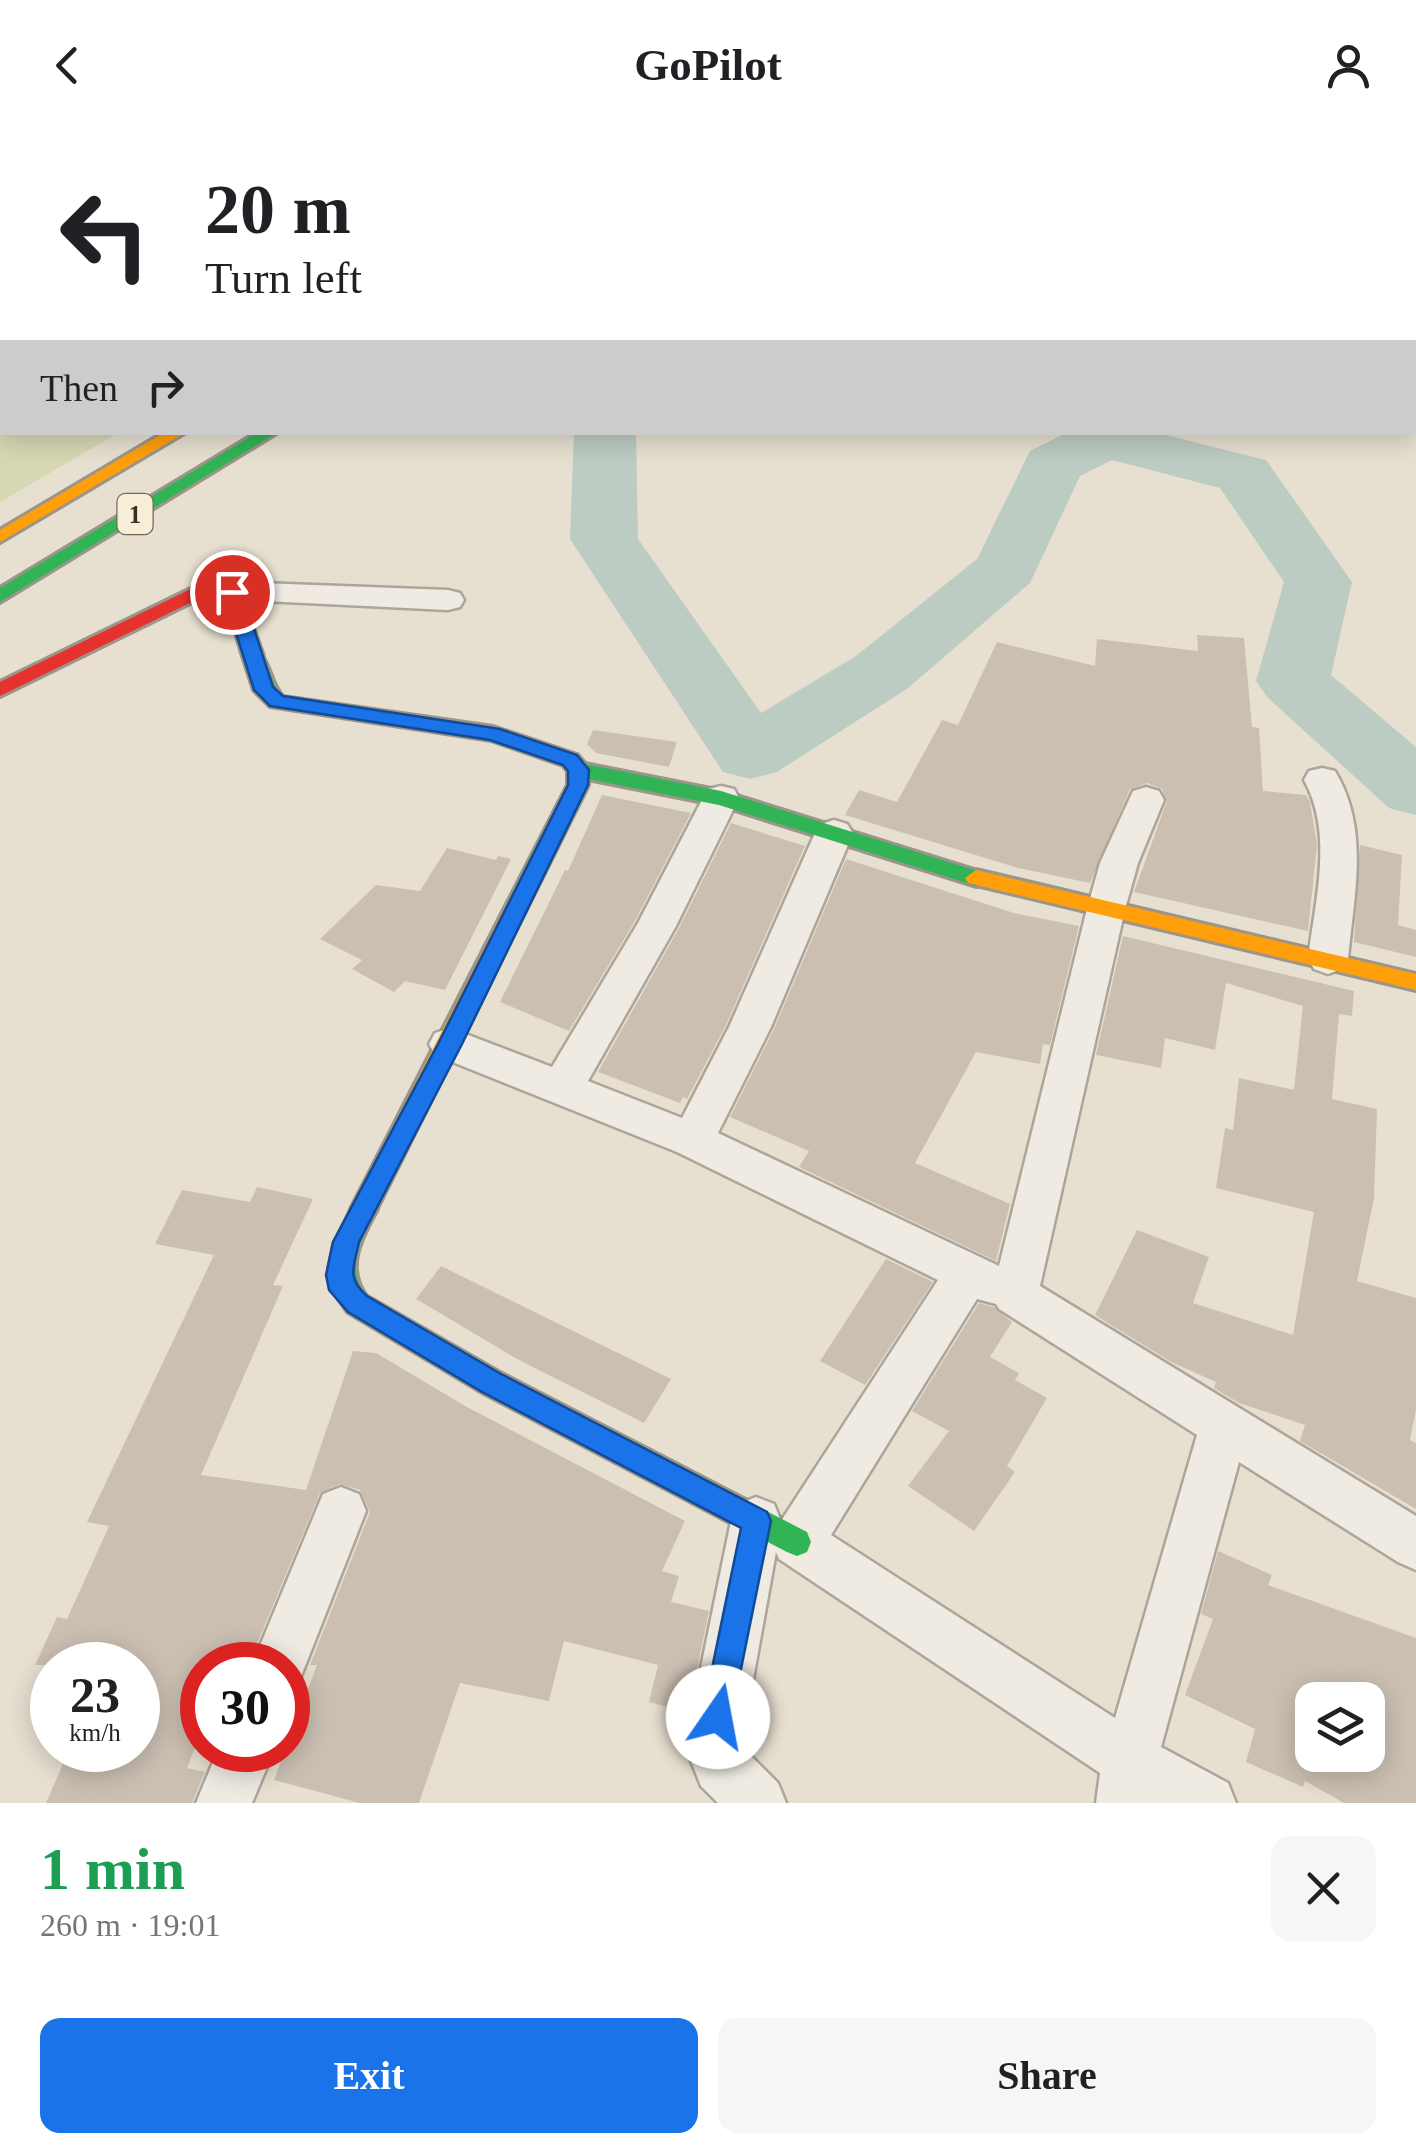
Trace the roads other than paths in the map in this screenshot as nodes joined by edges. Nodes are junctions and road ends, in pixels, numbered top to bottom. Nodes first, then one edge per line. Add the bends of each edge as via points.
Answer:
1 (173, 435) edge
2 (265, 435) edge
3 (0, 537) edge
4 (232, 592) junction
5 (0, 596) edge
6 (448, 600) dead end
7 (3, 685) edge
8 (578, 770) junction
9 (1322, 780) dead end
10 (721, 798) junction
11 (1146, 800) dead end
12 (834, 834) junction
13 (1106, 908) junction
14 (1328, 959) junction
15 (1416, 982) edge
16 (450, 1044) junction
17 (562, 1088) junction
18 (692, 1140) junction
19 (968, 1274) junction
20 (1014, 1295) junction
21 (1224, 1427) junction
22 (341, 1511) dead end
23 (777, 1532) junction
24 (1416, 1546) edge
25 (289, 1642) edge
26 (237, 1772) edge
27 (1127, 1781) edge
28 (224, 1803) edge
29 (758, 1803) edge
30 (1208, 1803) edge

1 - 3 main road, 1
2 - 5 main road, 1
4 - 6 street
4 - 7 main road via 201,590
4 - 8 main road via 264,690 277,702 493,734 570,760
8 - 10 main road
8 - 16 main road via 578,785
9 - 14 street via 1339,818
10 - 12 main road
10 - 17 street
11 - 13 street
12 - 13 main road via 1015,890
12 - 18 street via 776,973
13 - 14 main road
13 - 20 street
14 - 15 main road
16 - 17 street
16 - 23 main road via 346,1242 342,1290 492,1383
17 - 18 street
18 - 19 street
19 - 20 street
19 - 23 street
20 - 21 street
21 - 24 street
21 - 27 street
22 - 25 street
23 - 27 street
23 - 29 street via 713,1746 721,1766
26 - 28 street
27 - 30 street

